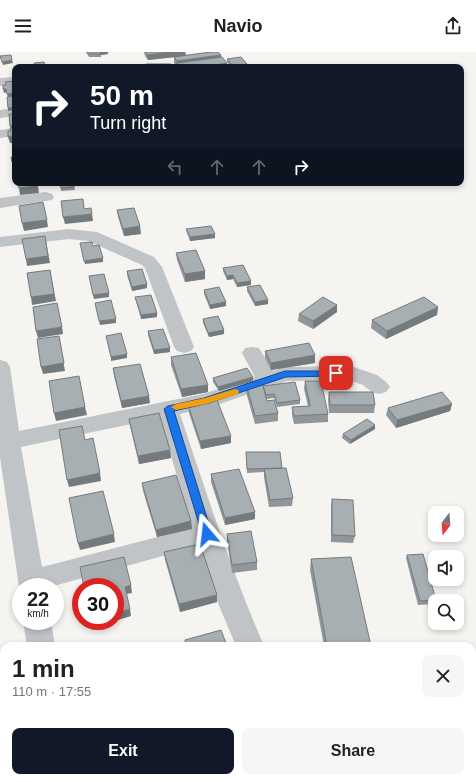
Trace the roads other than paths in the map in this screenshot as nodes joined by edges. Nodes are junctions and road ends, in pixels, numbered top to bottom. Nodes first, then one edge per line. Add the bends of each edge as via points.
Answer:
1 (12, 81) edge
2 (0, 82) edge
3 (12, 112) edge
4 (0, 114) edge
5 (12, 132) edge
6 (0, 134) edge
7 (46, 197) dead end
8 (0, 202) edge
9 (0, 242) edge
10 (184, 347) dead end
11 (252, 353) dead end
12 (0, 367) edge
13 (267, 379) junction
14 (379, 387) dead end
15 (168, 409) junction
16 (9, 441) junction
17 (207, 534) junction
18 (30, 578) edge
19 (52, 578) edge
20 (38, 630) edge
21 (40, 642) edge
22 (248, 642) edge

1 - 2 street
3 - 4 street
5 - 6 street
7 - 8 street
9 - 10 street via 70,234 91,236 148,261
11 - 13 street
12 - 16 street
13 - 14 street via 285,374 351,373 370,380
13 - 15 street via 233,393
15 - 16 street
15 - 17 street
16 - 18 street
17 - 19 street
17 - 22 street
20 - 21 street

